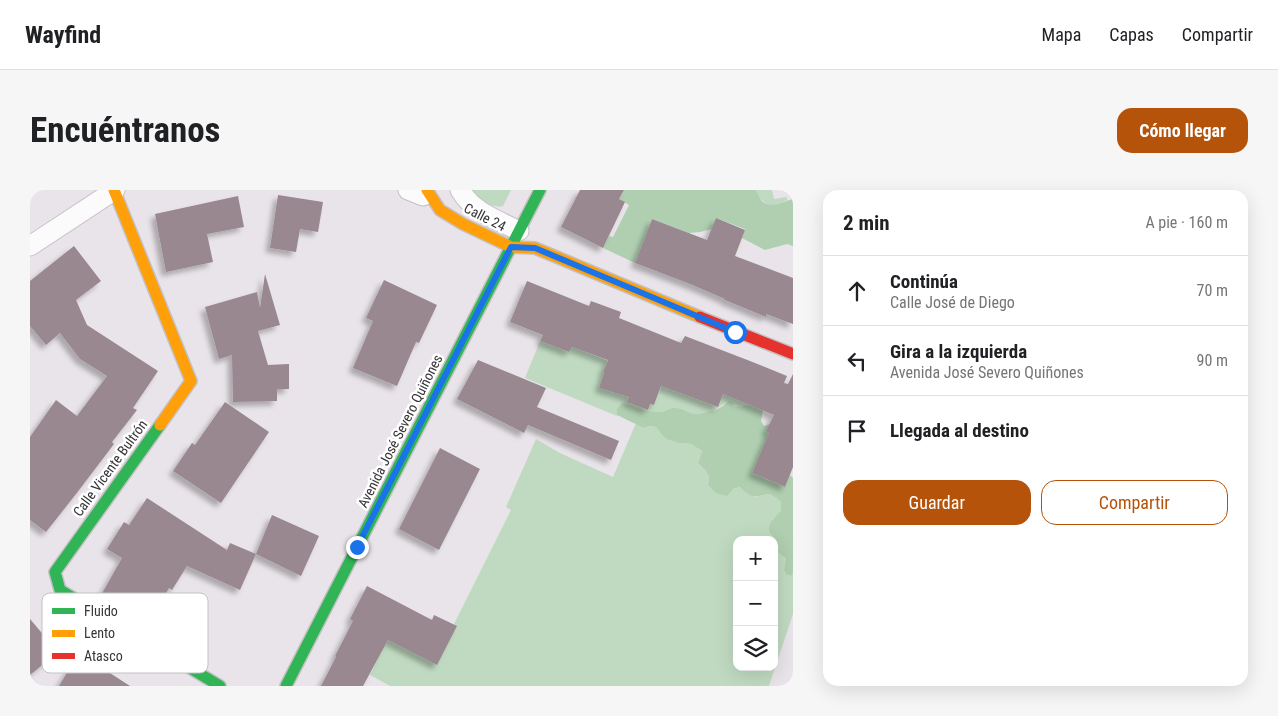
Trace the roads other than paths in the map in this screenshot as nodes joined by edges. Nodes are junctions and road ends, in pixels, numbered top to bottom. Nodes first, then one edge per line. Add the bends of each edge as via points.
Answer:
1 (115, 190) edge
2 (460, 190) edge
3 (540, 190) edge
4 (420, 192) edge
5 (515, 239) junction
6 (30, 246) edge
7 (793, 354) edge
8 (65, 593) edge
9 (198, 673) edge
10 (220, 686) edge
11 (286, 686) edge

1 - 6 street
1 - 8 street, Calle Vicente Bultrón via 191,381 55,572 60,590
2 - 5 street via 475,208
3 - 5 street, Avenida José Severo Quiñones
4 - 5 street, Calle 24 via 463,224
5 - 7 street
5 - 11 street, Avenida José Severo Quiñones
9 - 10 street, Calle Vicente Bultrón

